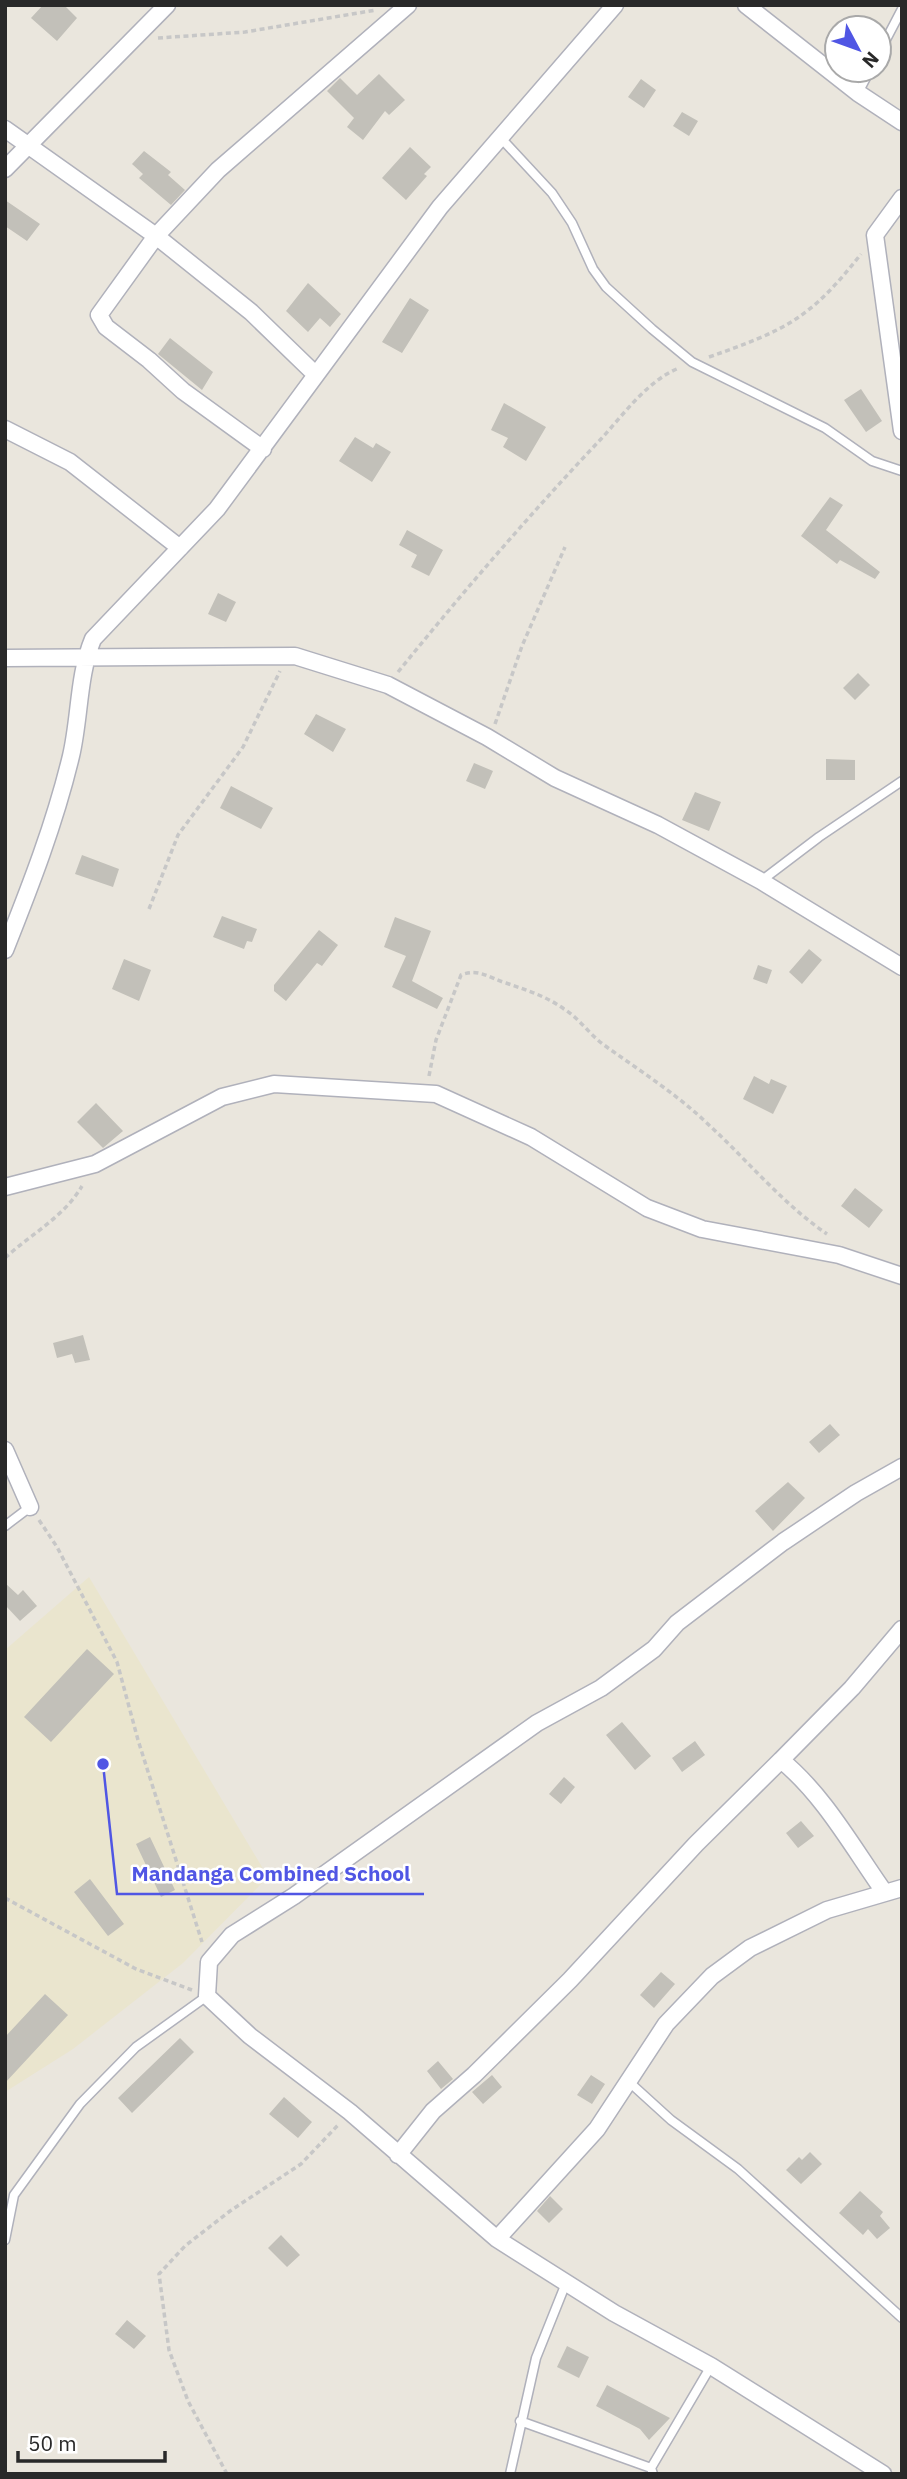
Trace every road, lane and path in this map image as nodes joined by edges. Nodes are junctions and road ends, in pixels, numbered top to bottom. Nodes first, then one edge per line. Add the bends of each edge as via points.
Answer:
1 (167, 5) edge
2 (408, 5) edge
3 (615, 5) edge
4 (746, 5) edge
5 (378, 9) dead end
6 (902, 9) edge
7 (893, 26) edge
8 (137, 39) junction
9 (863, 84) edge
10 (858, 93) junction
11 (902, 122) edge
12 (5, 129) edge
13 (499, 136) junction
14 (27, 145) junction
15 (5, 169) edge
16 (902, 198) edge
17 (875, 235) junction
18 (156, 236) junction
19 (692, 362) junction
20 (315, 374) junction
21 (5, 429) edge
22 (902, 431) edge
23 (263, 449) junction
24 (902, 471) edge
25 (565, 547) dead end
26 (180, 548) junction
27 (86, 656) junction
28 (285, 656) junction
29 (5, 658) edge
30 (388, 685) junction
31 (487, 737) junction
32 (902, 781) edge
33 (761, 881) junction
34 (149, 909) dead end
35 (5, 950) edge
36 (902, 967) edge
37 (429, 1094) junction
38 (95, 1164) junction
39 (5, 1187) edge
40 (837, 1241) dead end
41 (5, 1258) edge
42 (902, 1276) edge
43 (5, 1450) edge
44 (902, 1467) edge
45 (30, 1507) junction
46 (5, 1525) edge
47 (902, 1629) edge
48 (780, 1760) junction
49 (902, 1888) edge
50 (885, 1893) junction
51 (5, 1898) edge
52 (209, 1962) junction
53 (207, 1996) junction
54 (627, 2080) junction
55 (350, 2112) junction
56 (398, 2155) junction
57 (497, 2239) junction
58 (5, 2240) edge
59 (566, 2283) junction
60 (902, 2318) edge
61 (711, 2366) junction
62 (520, 2421) junction
63 (652, 2471) edge
64 (227, 2474) edge
65 (510, 2474) edge
66 (883, 2474) edge

1 - 8 street
2 - 18 street via 267,125
3 - 13 street
4 - 10 street
5 - 8 path via 245,32
6 - 7 lane
8 - 14 street
9 - 10 lane
10 - 11 street
12 - 14 street
13 - 19 lane via 552,193 607,287
13 - 20 street
14 - 15 street
14 - 18 street
16 - 17 street
17 - 19 path via 829,295 799,320
17 - 22 street
18 - 20 street via 251,312
18 - 23 street via 102,309 100,319 183,391
19 - 24 lane via 825,428 872,461
19 - 30 path via 648,389 612,426 475,577
20 - 23 street
21 - 26 street via 70,462
23 - 26 street
25 - 31 path
26 - 27 street via 93,639
27 - 28 street
27 - 29 street
27 - 35 street via 71,758 43,853
28 - 30 street
28 - 34 path via 256,726 178,835
30 - 31 street
31 - 33 street via 555,778 658,825
32 - 33 lane
33 - 36 street
37 - 38 street via 274,1084 222,1097
37 - 40 path via 436,1040 461,975 483,973 522,986 565,1009 601,1043 657,1080 790,1206
37 - 42 street via 531,1137 647,1208 702,1229 839,1255
38 - 39 street
38 - 41 path via 76,1197
43 - 45 street
44 - 52 street via 783,1542 601,1688 537,1723 232,1935
45 - 46 lane
45 - 52 path via 57,1547 117,1662
47 - 48 street via 852,1688
48 - 50 street via 815,1795
48 - 56 street via 570,1980 433,2111
49 - 50 street
50 - 54 street via 827,1910 750,1948 712,1976 666,2024
51 - 53 path via 136,1969
52 - 53 street
53 - 55 street via 250,2036
53 - 58 lane via 136,2047 80,2104 14,2195
54 - 57 street via 597,2129
54 - 60 lane via 671,2120 747,2176
55 - 56 street
55 - 64 path via 301,2164 230,2211 185,2246 159,2274 169,2350 188,2402
56 - 57 street
57 - 59 street
59 - 61 street
59 - 62 lane via 536,2358
61 - 63 lane
61 - 66 street
62 - 63 lane
62 - 65 lane

